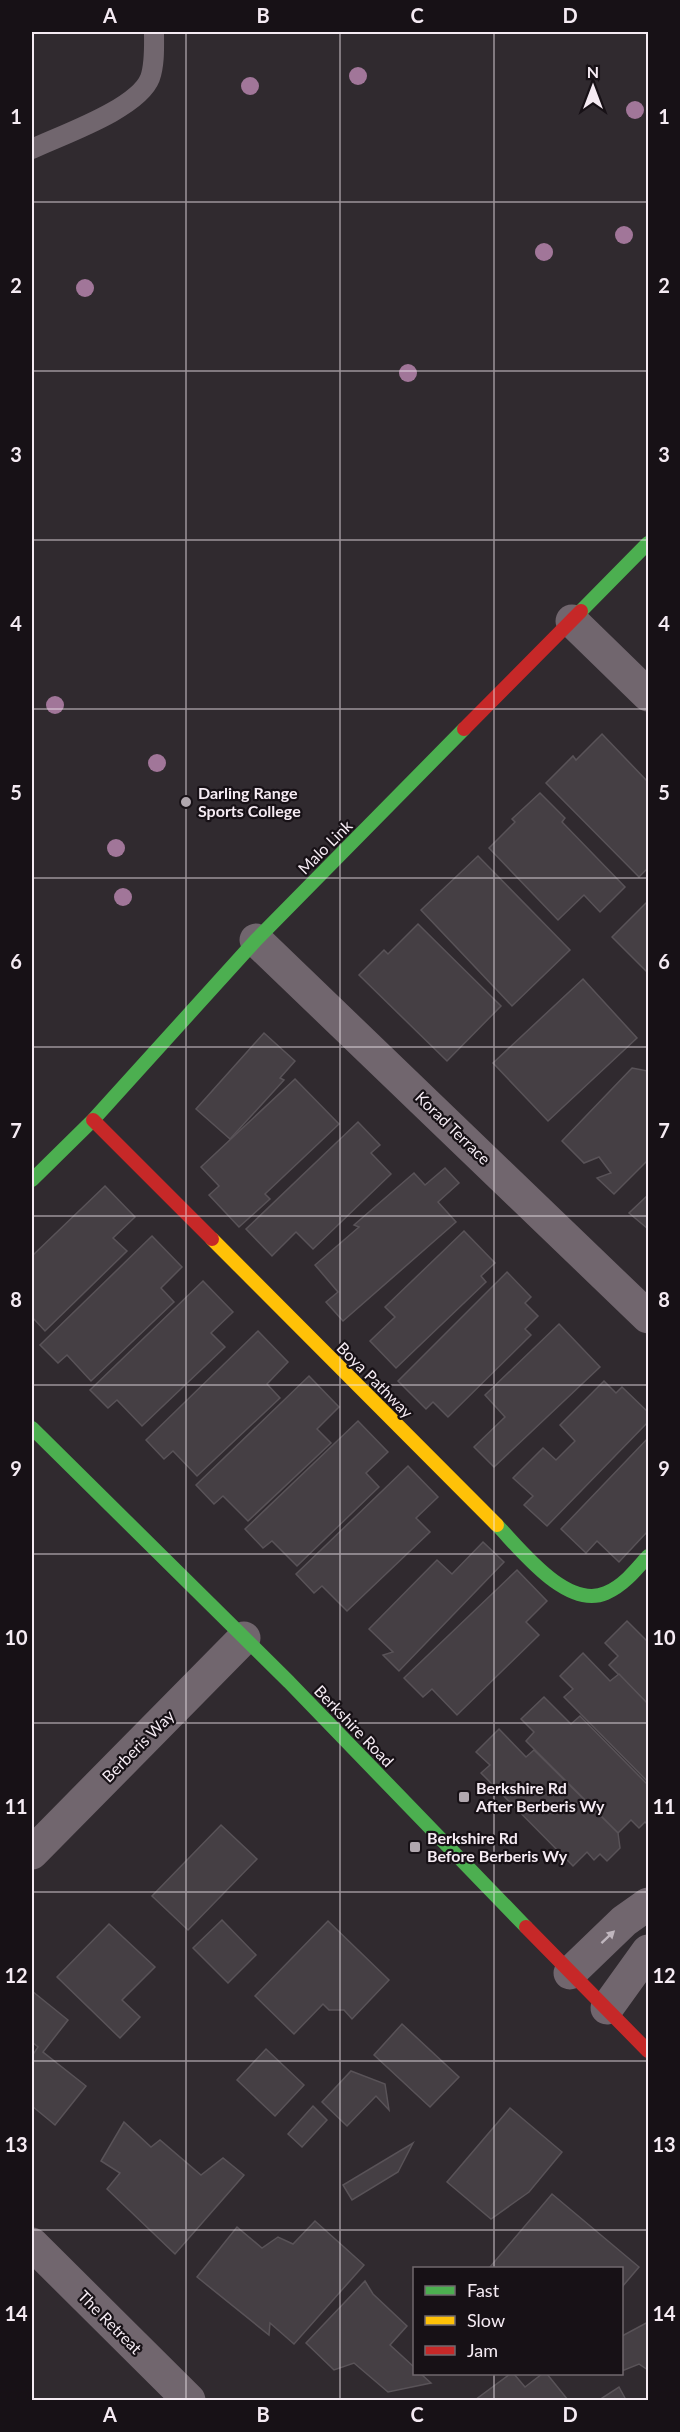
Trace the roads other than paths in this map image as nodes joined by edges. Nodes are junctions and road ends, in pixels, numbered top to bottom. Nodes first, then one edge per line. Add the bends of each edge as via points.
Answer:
1 (154, 32) edge
2 (32, 148) edge
3 (648, 543) edge
4 (572, 621) junction
5 (648, 695) edge
6 (256, 940) junction
7 (93, 1120) junction
8 (32, 1180) edge
9 (648, 1317) edge
10 (32, 1428) edge
11 (648, 1556) edge
12 (244, 1638) junction
13 (32, 1852) edge
14 (648, 1904) edge
15 (648, 1952) edge
16 (570, 1973) junction
17 (607, 2008) junction
18 (648, 2051) edge
19 (32, 2244) edge
20 (189, 2400) edge

1 - 2 lane via 150,79 136,96 115,112
3 - 4 street, Malo Link
4 - 5 street
4 - 6 street, Malo Link
6 - 7 street, Malo Link
6 - 9 street, Korad Terrace
7 - 8 street, Malo Link
7 - 11 street, Boya Pathway via 547,1576 576,1594 604,1596 624,1582
10 - 12 street, Berkshire Road
12 - 13 street, Berberis Way
12 - 16 street, Berkshire Road
16 -> 14 street via 624,1921
15 - 17 street
16 - 17 street, Berkshire Road
17 - 18 street, Berkshire Road
19 - 20 street, The Retreat

